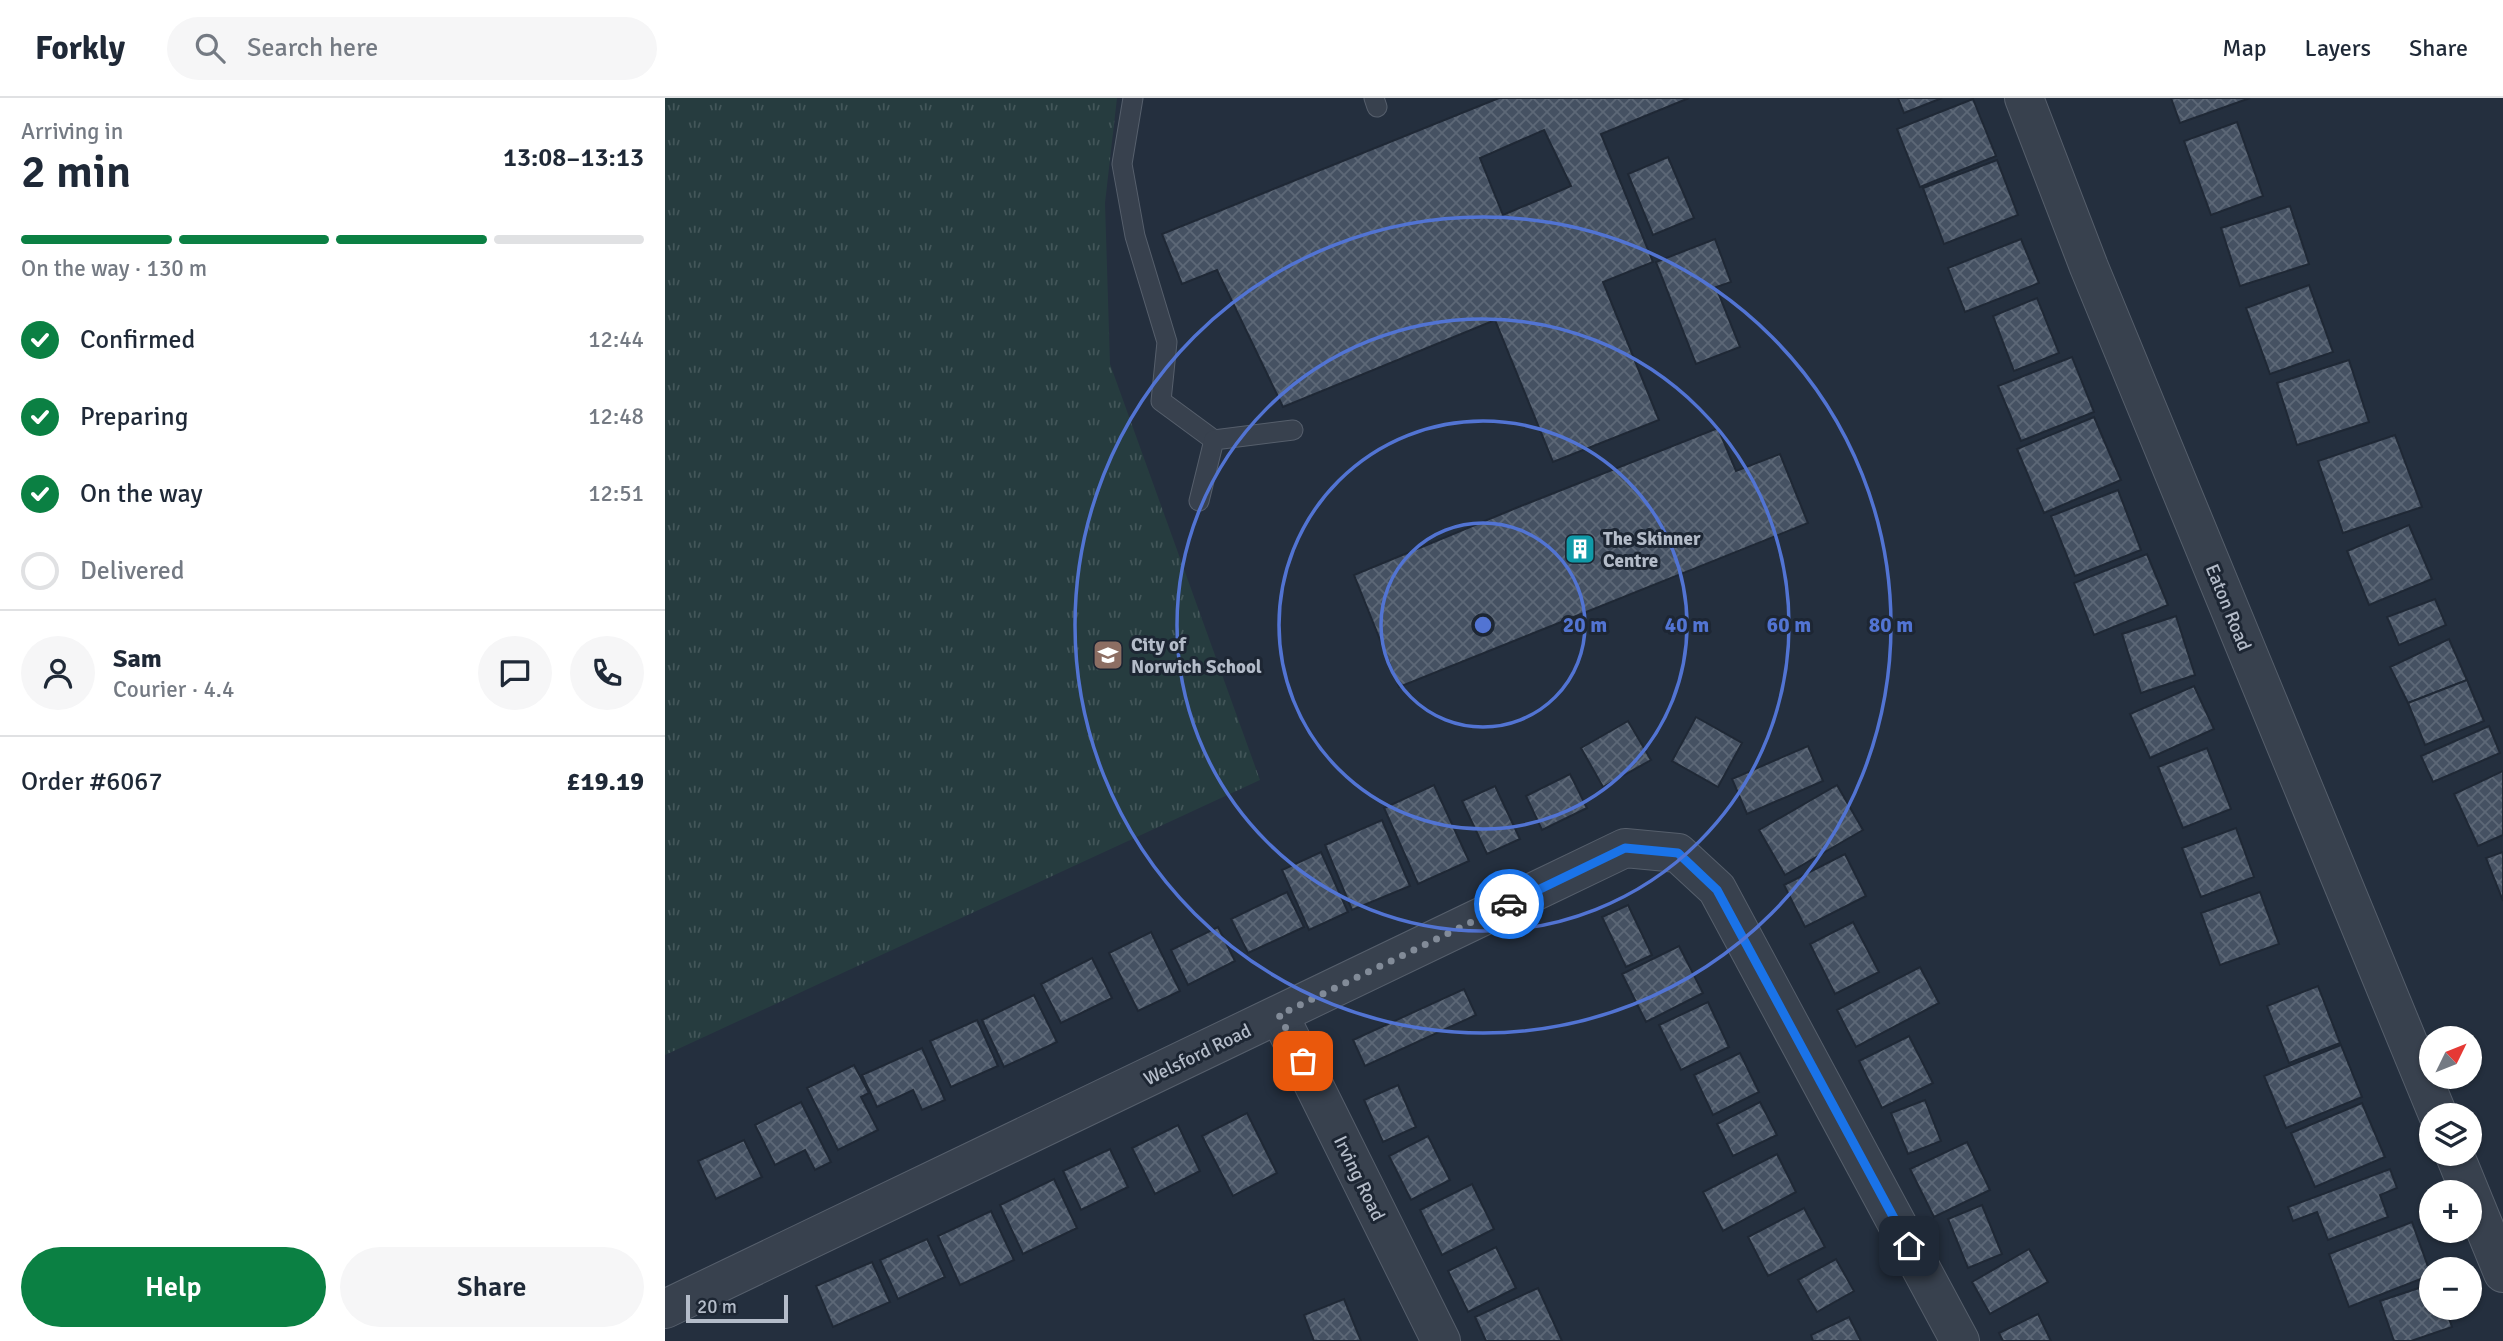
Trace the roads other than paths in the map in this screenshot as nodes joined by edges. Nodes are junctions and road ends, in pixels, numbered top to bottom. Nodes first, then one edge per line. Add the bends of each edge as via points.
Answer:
1 (1133, 98) edge
2 (2024, 98) edge
3 (1293, 430) dead end
4 (1214, 440) junction
5 (1199, 501) dead end
6 (1279, 1015) junction
7 (2433, 1103) edge
8 (2459, 1166) edge
9 (2503, 1273) edge
10 (665, 1309) edge
11 (1441, 1341) edge
12 (1960, 1341) edge

1 - 4 lane via 1122,164 1135,236 1167,342 1161,401
2 - 7 street, Eaton Road via 2094,280
3 - 4 lane
4 - 5 lane
6 - 10 street, Welsford Road
6 - 11 street, Irving Road
6 - 12 street, Welsford Road via 1625,848 1678,853 1717,890
8 - 9 street

